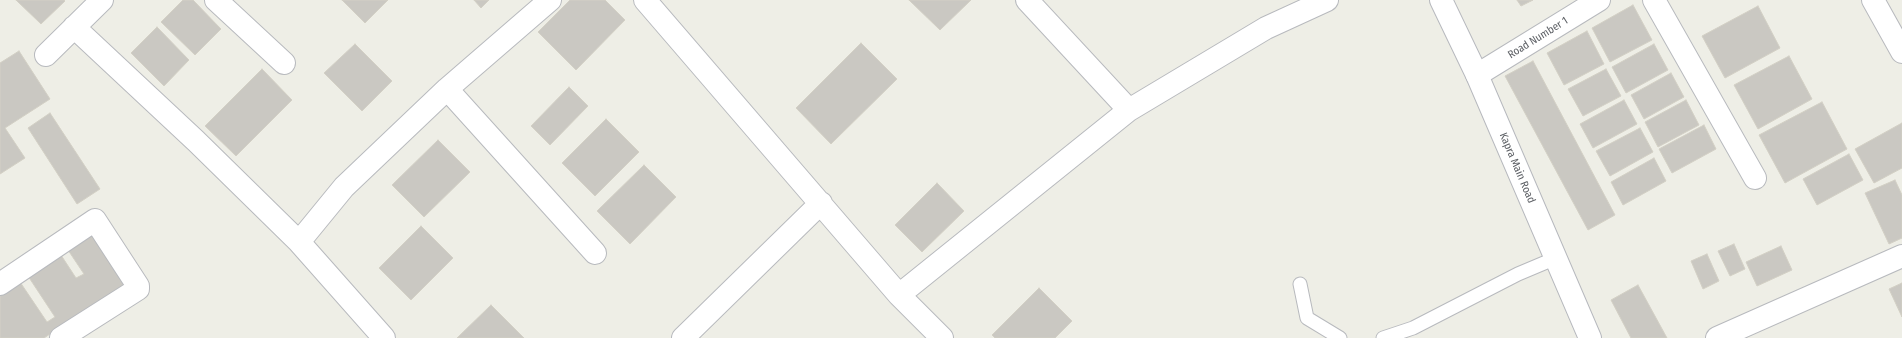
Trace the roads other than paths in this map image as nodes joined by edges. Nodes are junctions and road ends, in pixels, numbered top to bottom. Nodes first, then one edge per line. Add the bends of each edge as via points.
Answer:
1 (102, 0) edge
2 (216, 0) edge
3 (550, 0) edge
4 (645, 0) edge
5 (1027, 0) edge
6 (1327, 0) edge
7 (1441, 0) edge
8 (1599, 0) edge
9 (1654, 0) edge
10 (1873, 0) edge
11 (74, 27) junction
12 (1902, 52) edge
13 (46, 55) dead end
14 (284, 63) dead end
15 (1477, 75) junction
16 (447, 89) junction
17 (1129, 110) junction
18 (1755, 178) dead end
19 (821, 203) junction
20 (299, 242) junction
21 (595, 253) dead end
22 (1902, 256) edge
23 (1556, 258) junction
24 (0, 284) edge
25 (1300, 284) dead end
26 (899, 295) junction
27 (61, 338) edge
28 (384, 338) edge
29 (683, 338) edge
30 (942, 338) edge
31 (1340, 338) edge
32 (1383, 338) edge
33 (1590, 338) edge
34 (1717, 338) edge

1 - 11 street
2 - 14 street
3 - 16 street
4 - 19 street
5 - 17 street
6 - 17 street via 1266,28
7 - 15 street, Kapra Main Road
8 - 15 street, Road Number 1
9 - 18 street
10 - 12 street
11 - 13 street
11 - 20 street
15 - 23 street, Kapra Main Road
16 - 20 street via 344,187
16 - 21 street
17 - 26 street
19 - 26 street
19 - 29 street
20 - 28 street
22 - 34 street
23 - 32 lane via 1518,274 1413,328
23 - 33 street, Kapra Main Road
24 - 27 street via 95,220 138,289
25 - 31 lane via 1307,318
26 - 30 street

